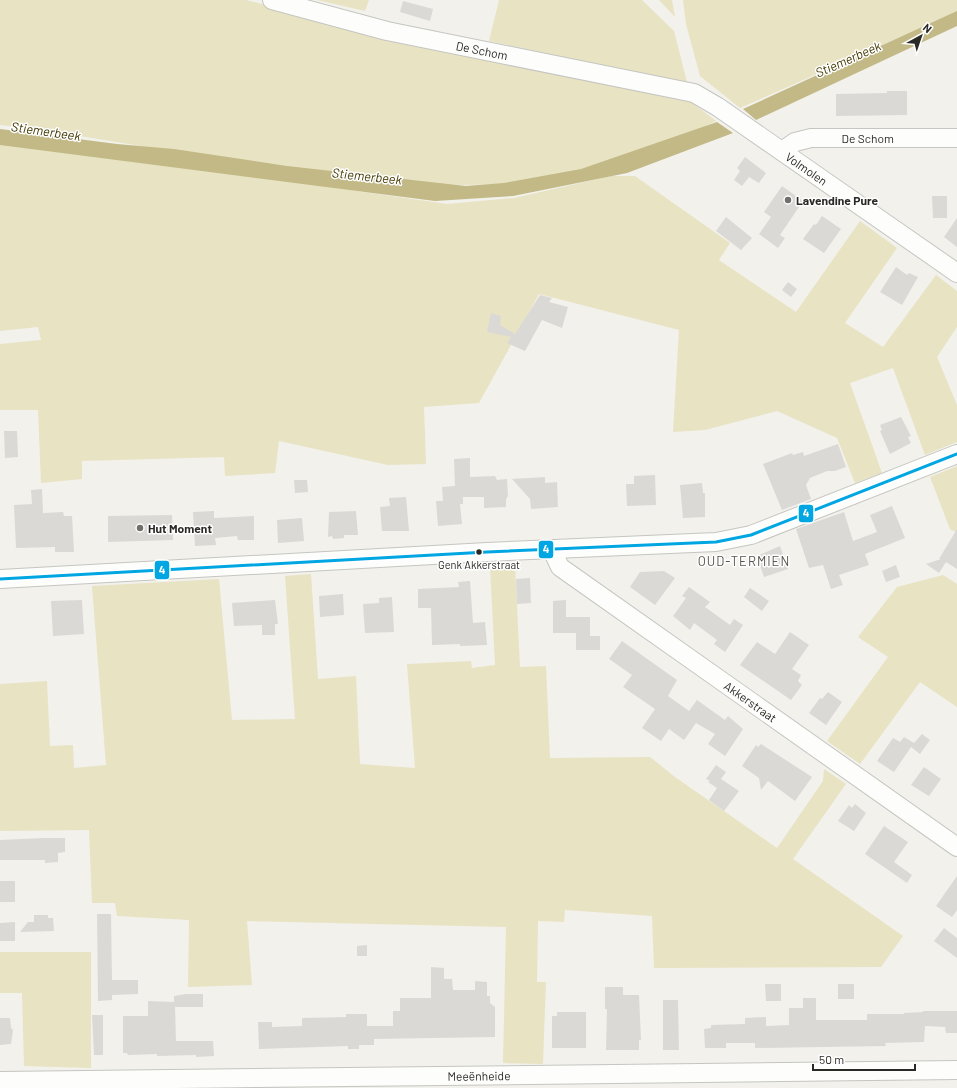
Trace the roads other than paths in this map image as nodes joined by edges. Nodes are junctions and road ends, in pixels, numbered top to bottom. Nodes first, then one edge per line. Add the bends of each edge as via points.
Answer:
1 (272, 0) edge
2 (694, 93) joint
3 (957, 138) edge
4 (782, 151) junction
5 (957, 273) edge
6 (957, 454) edge
7 (552, 550) junction
8 (0, 579) edge
9 (957, 846) edge
10 (957, 1070) edge
11 (0, 1081) edge
12 (406, 1083) edge

1 - 2 street, De Schom via 387,31
2 - 4 street, Volmolen
3 - 4 street, De Schom via 811,138 795,142
4 - 5 street, Volmolen
6 - 7 street via 751,535 716,542
7 - 8 street
7 - 9 street, Akkerstraat via 560,567
10 - 12 street, Meeënheide
11 - 12 street, Meeënheide

